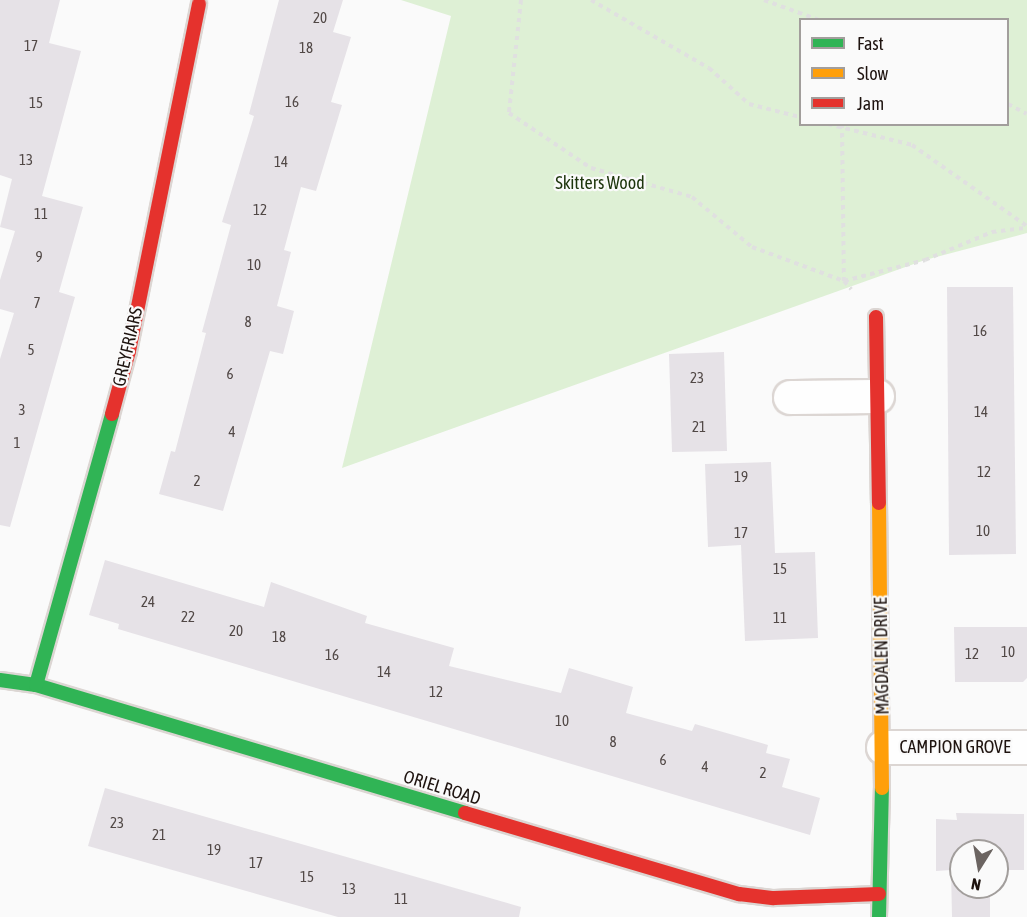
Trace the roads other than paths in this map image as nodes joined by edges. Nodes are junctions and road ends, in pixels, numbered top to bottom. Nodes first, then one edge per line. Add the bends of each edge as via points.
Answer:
1 (194, 2) edge
2 (876, 317) road end
3 (877, 396) junction
4 (790, 397) dead end
5 (0, 680) edge
6 (36, 685) junction
7 (883, 747) junction
8 (1027, 747) edge
9 (879, 894) junction
10 (879, 917) edge

1 - 6 street, GREYFRIARS via 129,351
2 - 3 street, MAGDALEN DRIVE
3 - 4 street
3 - 7 street, MAGDALEN DRIVE
5 - 6 street, ORIEL ROAD
6 - 9 street, ORIEL ROAD via 720,889 774,898
7 - 8 street, CAMPION GROVE
7 - 9 street, MAGDALEN DRIVE
9 - 10 street, MAGDALEN DRIVE

